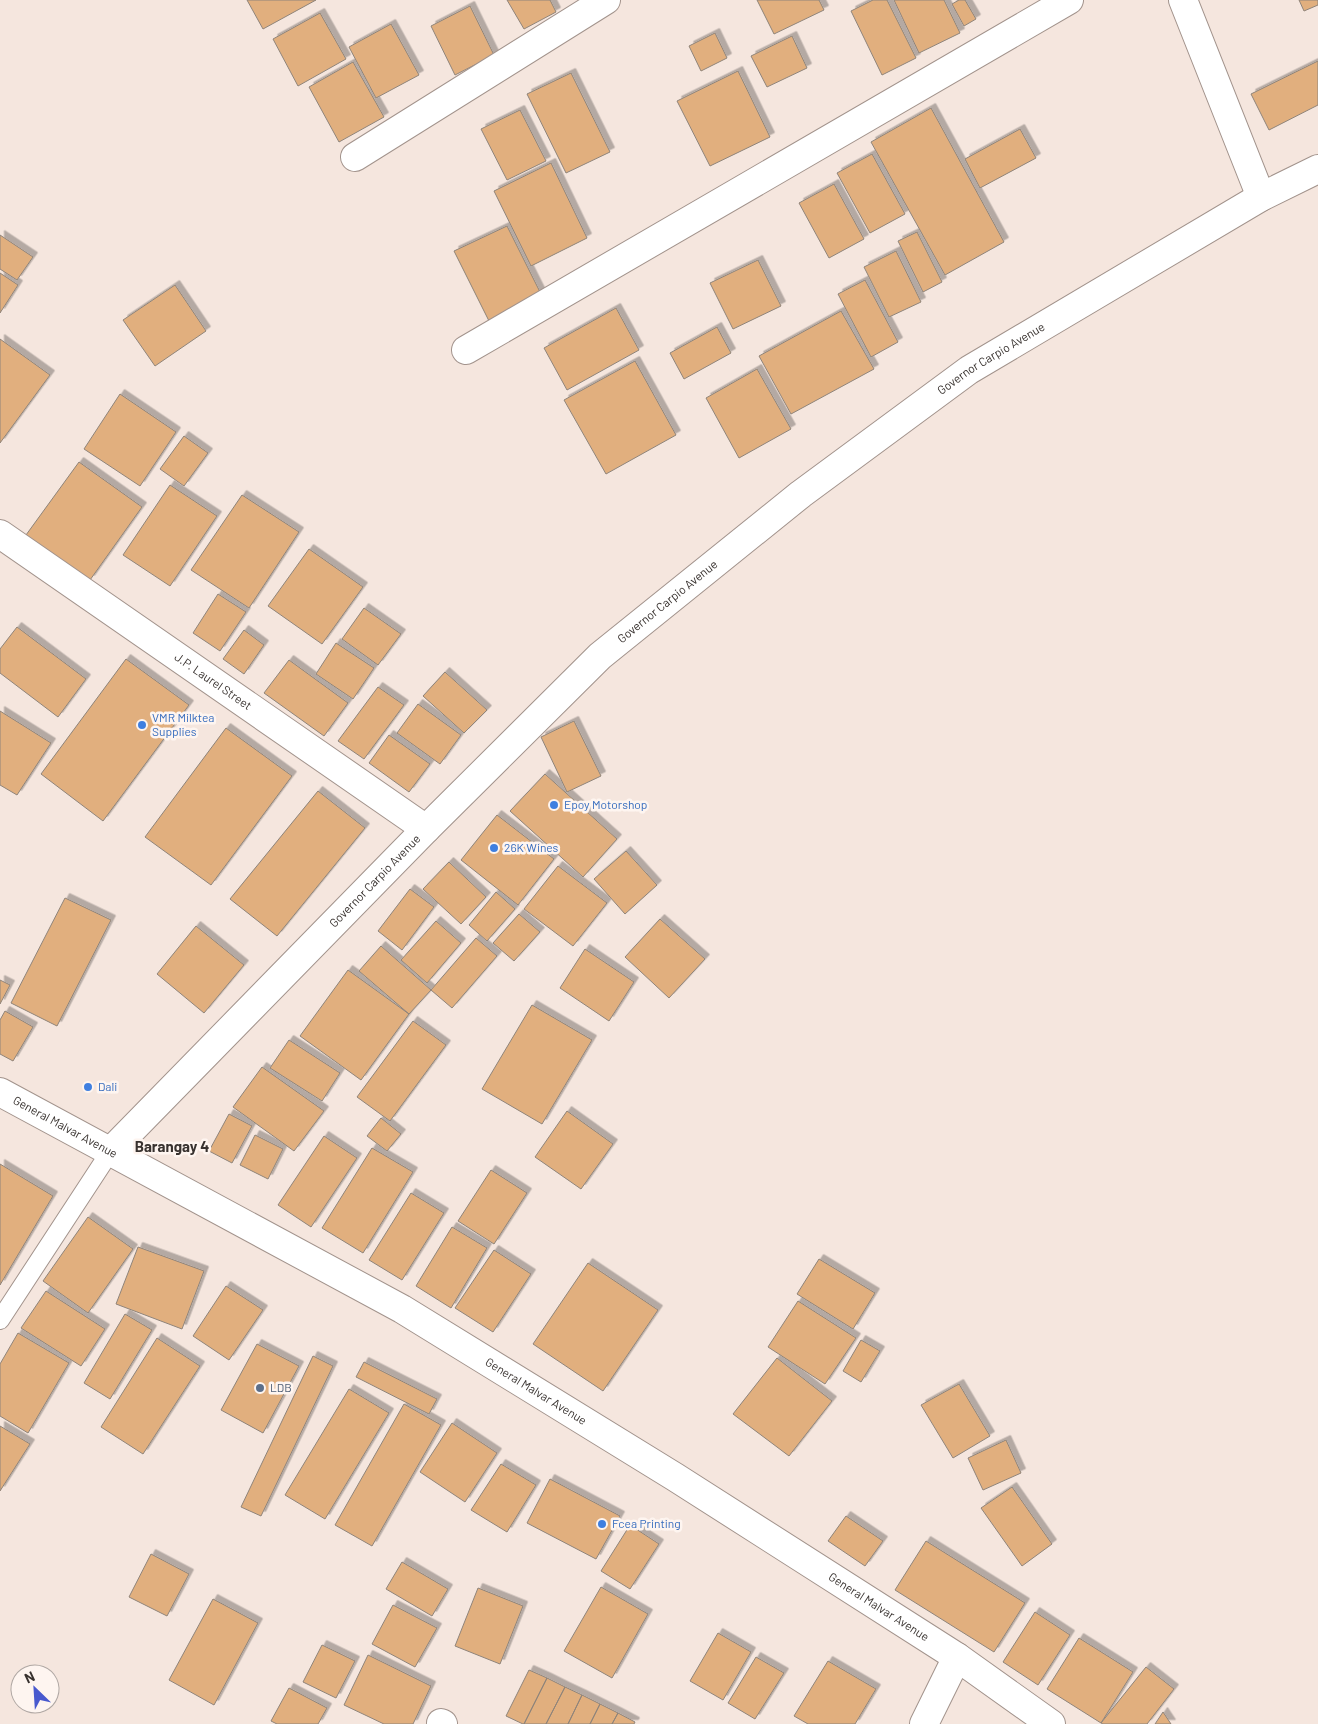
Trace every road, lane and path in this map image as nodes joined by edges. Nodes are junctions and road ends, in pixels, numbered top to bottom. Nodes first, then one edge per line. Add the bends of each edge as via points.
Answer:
1 (606, 0) edge
2 (1069, 0) edge
3 (1183, 0) edge
4 (355, 157) dead end
5 (1318, 169) edge
6 (1261, 197) junction
7 (466, 350) dead end
8 (0, 534) edge
9 (426, 829) junction
10 (0, 1092) edge
11 (110, 1152) junction
12 (0, 1320) edge
13 (957, 1656) junction
14 (924, 1724) edge
15 (1051, 1724) edge

1 - 4 main road
2 - 7 main road
3 - 6 main road
5 - 6 main road, Governor Carpio Avenue
6 - 9 main road, Governor Carpio Avenue via 969,370 801,494 600,656
8 - 9 main road, J.P. Laurel Street
9 - 11 main road, Governor Carpio Avenue
10 - 11 main road, General Malvar Avenue
11 - 12 lane
11 - 13 main road, General Malvar Avenue via 402,1309
13 - 14 main road
13 - 15 main road, General Malvar Avenue

